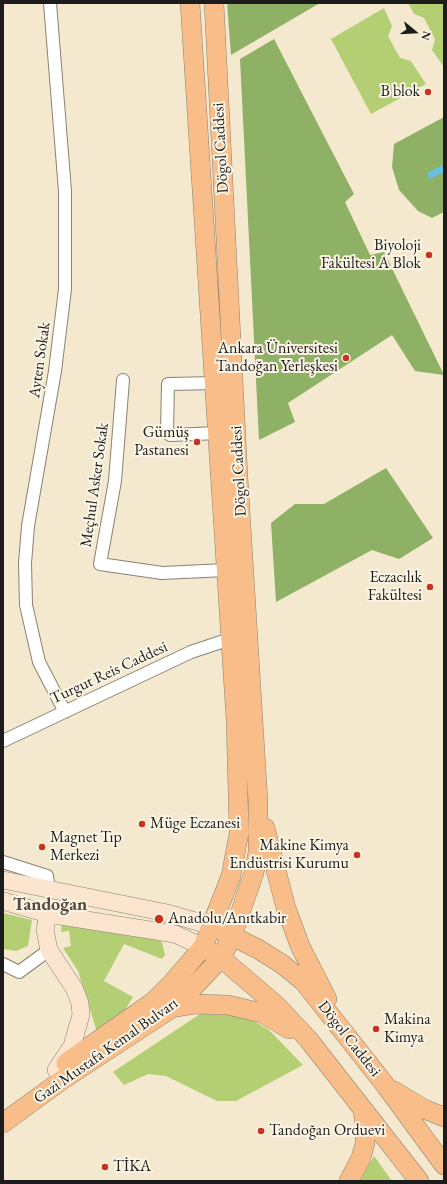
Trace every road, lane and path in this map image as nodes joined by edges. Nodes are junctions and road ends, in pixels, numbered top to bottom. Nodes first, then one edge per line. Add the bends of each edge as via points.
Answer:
1 (50, 3) edge
2 (190, 3) edge
3 (214, 3) edge
4 (123, 380) dead end
5 (216, 383) junction
6 (219, 433) junction
7 (226, 570) junction
8 (230, 639) junction
9 (65, 712) junction
10 (3, 741) edge
11 (258, 801) junction
12 (3, 862) edge
13 (3, 880) edge
14 (49, 890) junction
15 (3, 902) edge
16 (48, 914) junction
17 (212, 926) junction
18 (232, 936) junction
19 (203, 947) junction
20 (49, 950) junction
21 (221, 958) junction
22 (3, 964) edge
23 (172, 1008) junction
24 (347, 1037) junction
25 (308, 1039) junction
26 (56, 1070) junction
27 (386, 1086) junction
28 (3, 1108) edge
29 (363, 1110) junction
30 (444, 1117) edge
31 (3, 1123) edge
32 (444, 1165) edge
33 (349, 1181) edge
34 (419, 1181) edge

1 - 9 street, Ayten Sokak via 65,191 65,289 56,371 28,526 25,564 26,606 39,662
2 - 5 main road, Dögol Caddesi
3 - 11 main road, Dögol Caddesi via 238,477
4 - 7 street, Meçhul Asker Sokak via 115,481 100,564 162,572
5 - 6 main road, Dögol Caddesi
5 - 6 street via 168,384 167,432 170,435
6 - 7 main road, Dögol Caddesi
7 - 8 main road, Dögol Caddesi
8 - 9 street, Turgut Reis Caddesi via 191,652
8 - 17 main road, Dögol Caddesi via 236,720 239,833 231,876
9 - 10 street, Turgut Reis Caddesi
11 - 18 main road, Dögol Caddesi via 258,852 254,873
11 - 24 main road via 286,908 300,946
12 - 14 street via 47,876
13 - 14 main road
14 - 17 main road via 167,913
15 - 16 main road
16 - 19 main road via 175,934
16 - 20 main road via 45,930
17 - 18 main road, Dögol Caddesi
17 - 19 main road, Dögol Caddesi
18 - 21 main road, Dögol Caddesi
18 - 24 main road, Dögol Caddesi via 282,964 304,982
19 - 21 main road, Dögol Caddesi
19 - 26 main road, Gazi Mustafa Kemal Bulvarı via 153,1002
20 - 22 street via 19,972
20 - 26 main road via 74,988 80,1003 81,1015 72,1046
21 - 23 main road, Gazi Mustafa Kemal Bulvarı
21 - 25 main road, Dögol Caddesi via 276,1005
23 - 25 main road via 211,1004 248,1009 262,1013
23 - 31 main road, Gazi Mustafa Kemal Bulvarı via 62,1080
24 - 27 main road, Dögol Caddesi
25 - 29 main road, Dögol Caddesi
26 - 28 main road, Gazi Mustafa Kemal Bulvarı
27 - 30 main road via 424,1109
27 - 32 main road, Dögol Caddesi
29 - 33 main road via 365,1143 361,1158
29 - 34 main road, Dögol Caddesi

